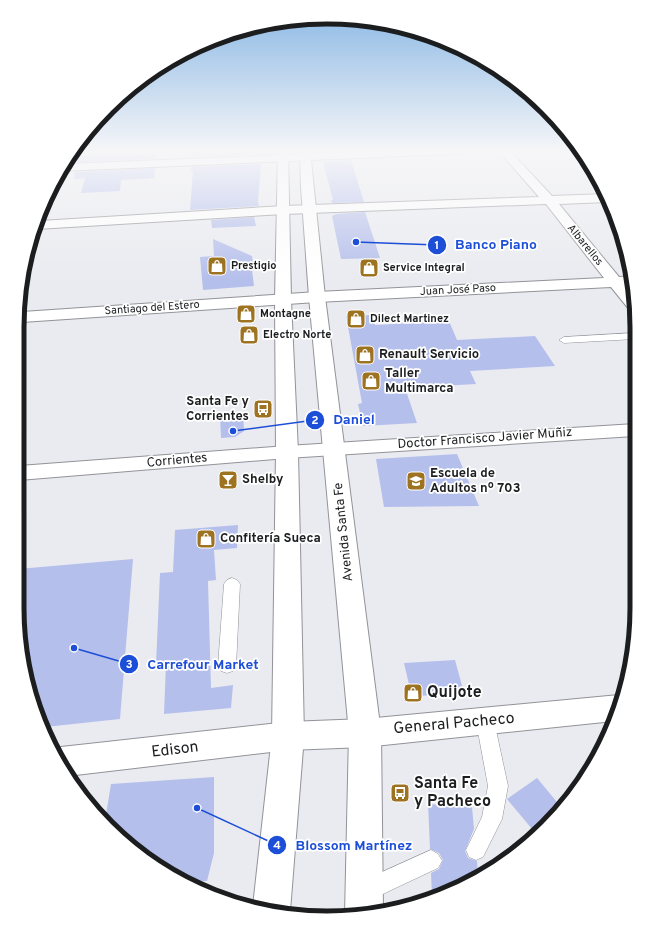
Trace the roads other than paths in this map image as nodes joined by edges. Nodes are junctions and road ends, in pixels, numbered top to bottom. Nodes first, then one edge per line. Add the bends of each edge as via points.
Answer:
1 (283, 194) edge
2 (308, 194) edge
3 (543, 194) edge
4 (601, 198) edge
5 (549, 200) junction
6 (310, 209) junction
7 (284, 210) junction
8 (42, 225) edge
9 (626, 281) edge
10 (616, 282) junction
11 (317, 297) junction
12 (628, 297) edge
13 (283, 300) junction
14 (25, 317) edge
15 (630, 336) edge
16 (564, 340) dead end
17 (630, 430) edge
18 (335, 448) junction
19 (287, 452) junction
20 (24, 474) edge
21 (232, 584) dead end
22 (227, 666) dead end
23 (613, 709) edge
24 (485, 721) junction
25 (365, 733) junction
26 (288, 736) junction
27 (66, 761) edge
28 (476, 850) dead end
29 (431, 861) dead end
30 (364, 903) edge
31 (272, 906) edge

1 - 7 street
2 - 6 street, Avenida Santa Fe
3 - 5 street, Albarellos
4 - 5 street
5 - 6 street
5 - 10 street, Albarellos
6 - 7 street
6 - 11 street, Avenida Santa Fe
7 - 8 street
7 - 13 street
9 - 10 street, Juan José Paso
10 - 11 street, Juan José Paso
10 - 12 street, Albarellos
11 - 13 street, Juan José Paso
11 - 18 street, Avenida Santa Fe
13 - 14 street, Santiago del Estero
13 - 19 street
15 - 16 lane
17 - 18 street, Doctor Francisco Javier Muñiz
18 - 19 street, Corrientes
18 - 25 street, Avenida Santa Fe
19 - 20 street, Corrientes
19 - 26 street
21 - 22 lane
23 - 24 street, General Pacheco
24 - 25 street, General Pacheco
24 - 28 lane via 498,786 492,819
25 - 26 street, General Pacheco
25 - 30 street, Avenida Santa Fe
26 - 27 street, Edison
26 - 31 street
29 - 30 lane

